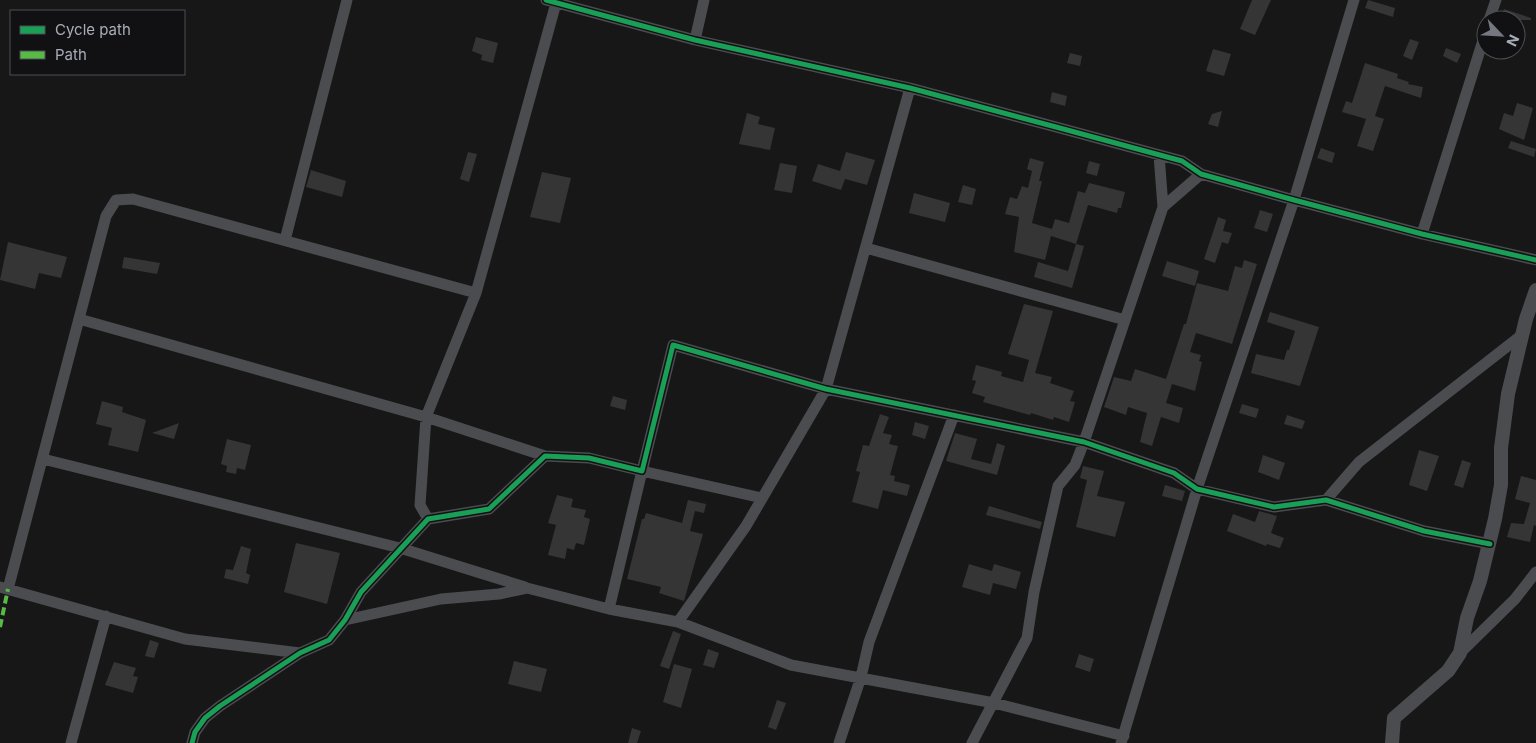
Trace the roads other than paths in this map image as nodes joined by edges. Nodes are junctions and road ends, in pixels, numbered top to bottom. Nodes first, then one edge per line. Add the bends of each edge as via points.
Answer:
1 (347, 0) edge
2 (704, 0) edge
3 (1354, 0) edge
4 (551, 1) edge
5 (695, 40) junction
6 (1477, 60) edge
7 (910, 88) junction
8 (1159, 155) junction
9 (1201, 174) junction
10 (1294, 200) junction
11 (1163, 207) junction
12 (1422, 234) junction
13 (285, 240) junction
14 (866, 248) junction
15 (1536, 260) edge
16 (1536, 290) edge
17 (476, 293) junction
18 (1531, 315) edge
19 (80, 319) junction
20 (1125, 320) junction
21 (1523, 334) junction
22 (826, 389) junction
23 (954, 415) junction
24 (426, 417) junction
25 (1084, 442) junction
26 (545, 456) junction
27 (43, 459) junction
28 (642, 472) junction
29 (1198, 489) junction
30 (762, 498) junction
31 (1326, 500) junction
32 (428, 519) junction
33 (1490, 544) junction
34 (400, 548) junction
35 (1536, 572) edge
36 (4, 588) edge
37 (527, 588) junction
38 (609, 609) junction
39 (106, 616) junction
40 (344, 620) junction
41 (678, 622) junction
42 (300, 653) junction
43 (1460, 653) junction
44 (861, 677) junction
45 (994, 703) junction
46 (1122, 739) edge
47 (71, 743) edge
48 (192, 743) edge
49 (839, 743) edge
50 (972, 743) edge
51 (1392, 743) edge

1 - 13 street
2 - 5 street
3 - 10 street
4 - 5 street
4 - 17 street
5 - 7 street
6 - 12 street
7 - 8 street
7 - 14 street
8 - 9 street via 1182,161
8 - 11 street
9 - 10 street
9 - 11 street
10 - 12 street
10 - 29 street
11 - 20 street
12 - 15 street
13 - 17 street
13 - 19 street via 133,198 116,200 106,216
14 - 20 street
14 - 22 street
16 - 18 street
17 - 24 street
18 - 21 street
19 - 24 street
19 - 27 street
20 - 25 street
21 - 31 street via 1359,462
21 - 33 street via 1508,394 1501,448 1502,485
22 - 23 street
22 - 28 street via 673,345
22 - 30 street
23 - 25 street
23 - 44 street via 868,642
24 - 26 street
24 - 32 street via 420,505
25 - 29 street via 1174,473
25 - 45 street via 1075,465 1058,486 1027,638
26 - 28 street via 589,458
26 - 32 street via 488,509
27 - 34 street
27 - 36 street
28 - 30 street
28 - 38 street
29 - 31 street via 1274,507
29 - 46 street
30 - 41 street
31 - 33 street via 1424,531
32 - 34 street
33 - 43 street via 1467,618
34 - 37 street
34 - 40 street via 361,592
35 - 43 street via 1515,599
36 - 39 street
37 - 38 street
37 - 40 street via 441,599
38 - 41 street
39 - 42 street via 185,638
39 - 47 street
40 - 42 street via 329,640
41 - 44 street via 791,665
42 - 48 street via 212,712 195,732
43 - 51 street via 1443,676 1394,718
44 - 45 street
44 - 49 street
45 - 46 street
45 - 50 street

